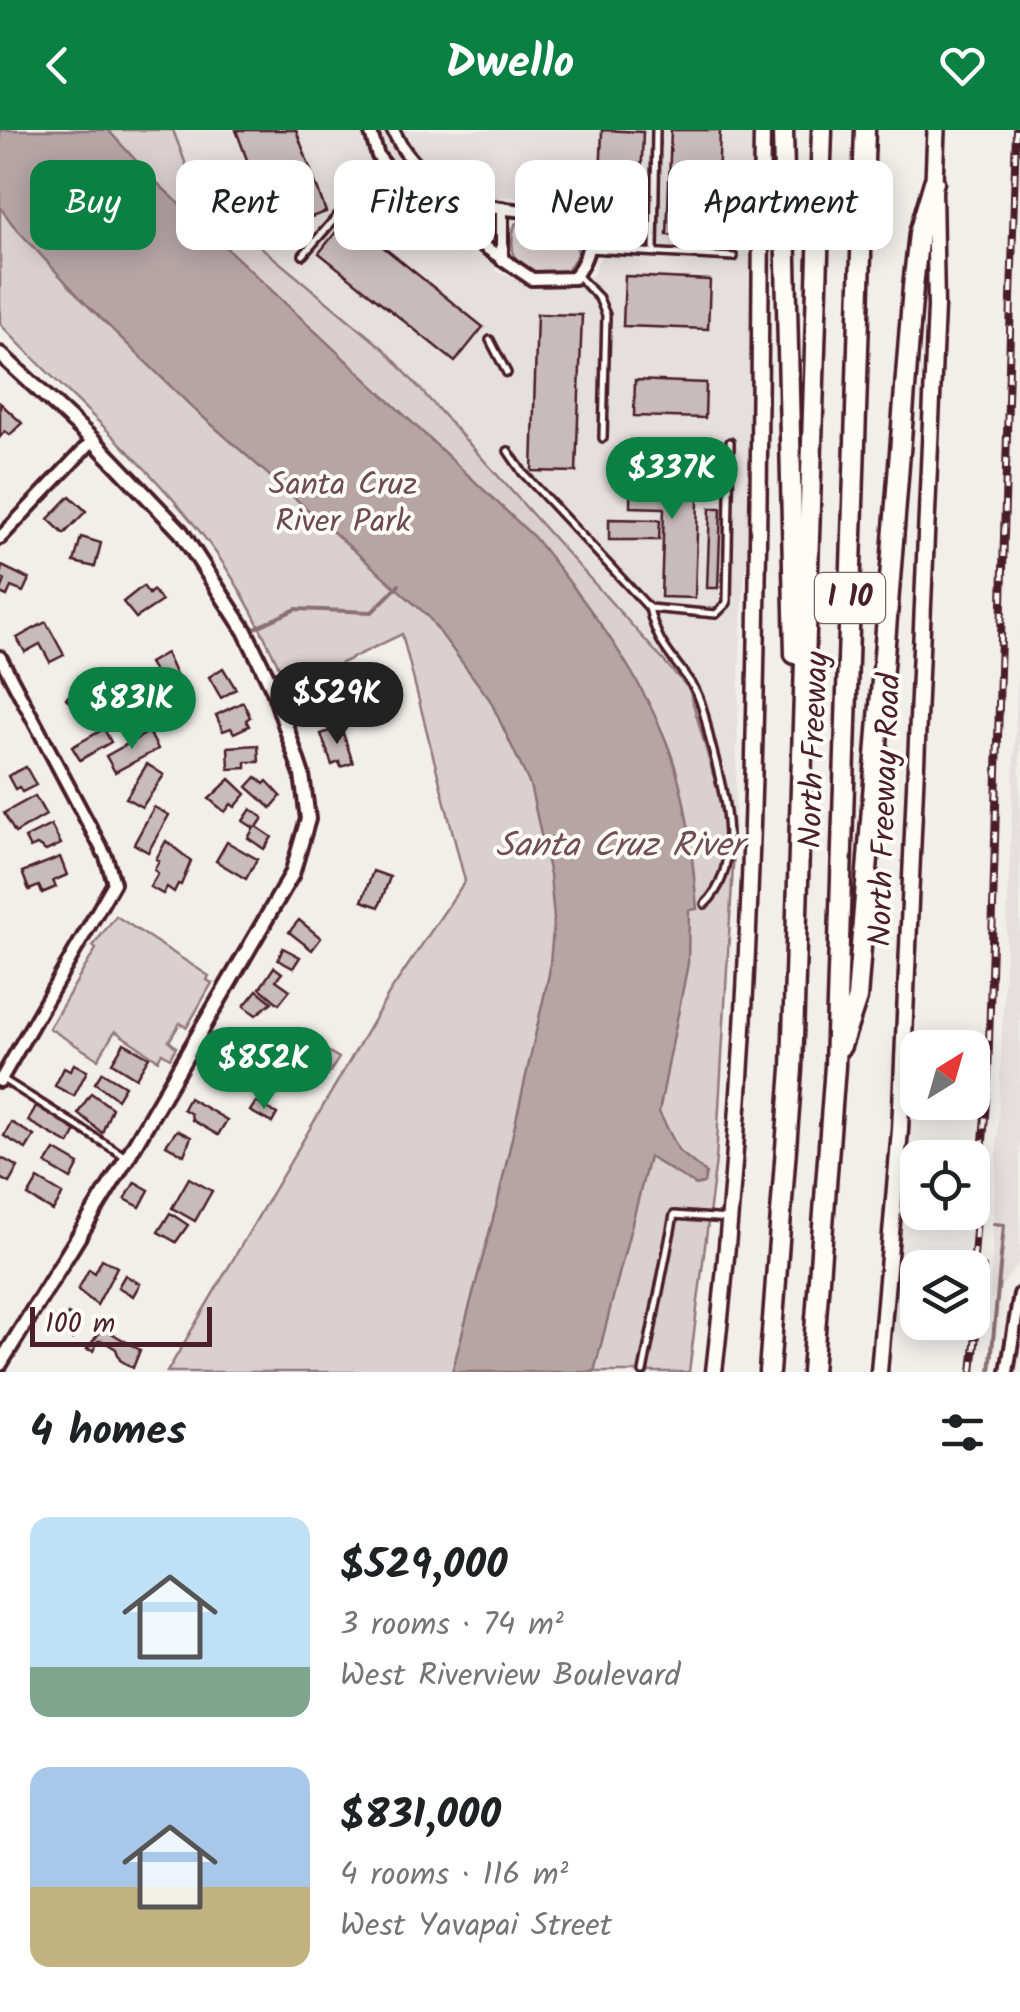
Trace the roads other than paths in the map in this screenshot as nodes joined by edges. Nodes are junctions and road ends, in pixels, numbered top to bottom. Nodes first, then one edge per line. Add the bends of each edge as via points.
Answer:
1 (370, 130) edge
2 (393, 130) edge
3 (656, 130) edge
4 (762, 130) edge
5 (783, 130) edge
6 (822, 130) edge
7 (865, 130) edge
8 (936, 130) edge
9 (401, 148) junction
10 (383, 160) edge
11 (386, 160) edge
12 (934, 182) junction
13 (502, 208) junction
14 (515, 209) edge
15 (334, 219) edge
16 (488, 250) edge
17 (588, 250) edge
18 (610, 250) edge
19 (654, 252) junction
20 (303, 255) dead end
21 (734, 257) dead end
22 (502, 260) junction
23 (576, 274) junction
24 (490, 340) dead end
25 (0, 354) edge
26 (507, 373) dead end
27 (603, 438) dead end
28 (93, 440) junction
29 (730, 442) dead end
30 (508, 451) dead end
31 (0, 538) edge
32 (648, 608) junction
33 (0, 657) edge
34 (799, 856) junction
35 (705, 904) dead end
36 (835, 1066) junction
37 (1, 1079) edge
38 (127, 1158) junction
39 (731, 1219) junction
40 (1020, 1294) edge
41 (1018, 1318) edge
42 (0, 1364) edge
43 (643, 1372) edge
44 (714, 1372) edge
45 (769, 1372) edge
46 (812, 1372) edge
47 (880, 1372) edge
48 (1006, 1372) edge

1 - 10 street
2 - 9 street
3 - 19 lane
4 - 39 main road via 755,743
5 - 34 highway
6 - 34 highway, North Freeway / I 10
7 - 36 highway, North Freeway / I 10
8 - 12 main road, North Freeway Road
9 - 11 street
9 - 13 street via 453,192
12 - 36 highway via 913,287 857,998
12 - 47 main road, North Freeway Road via 936,307 900,1111
13 - 14 street
13 - 22 street
15 - 20 lane
16 - 22 street
17 - 23 street
18 - 19 lane
19 - 21 lane
22 - 23 street via 532,279
23 - 27 lane via 606,315
24 - 26 lane
25 - 28 street
28 - 31 street
28 - 38 street via 181,532 245,631 274,691 302,775 308,818 292,874
29 - 32 lane via 724,610
30 - 32 lane
32 - 35 lane via 663,650 696,690 726,803 720,883
33 - 37 street via 114,883
34 - 45 highway, North Freeway / I 10 via 787,1162
36 - 46 highway, North Freeway / I 10
37 - 38 lane
38 - 42 street
39 - 43 lane via 674,1216
39 - 44 main road
40 - 41 street
41 - 48 street

